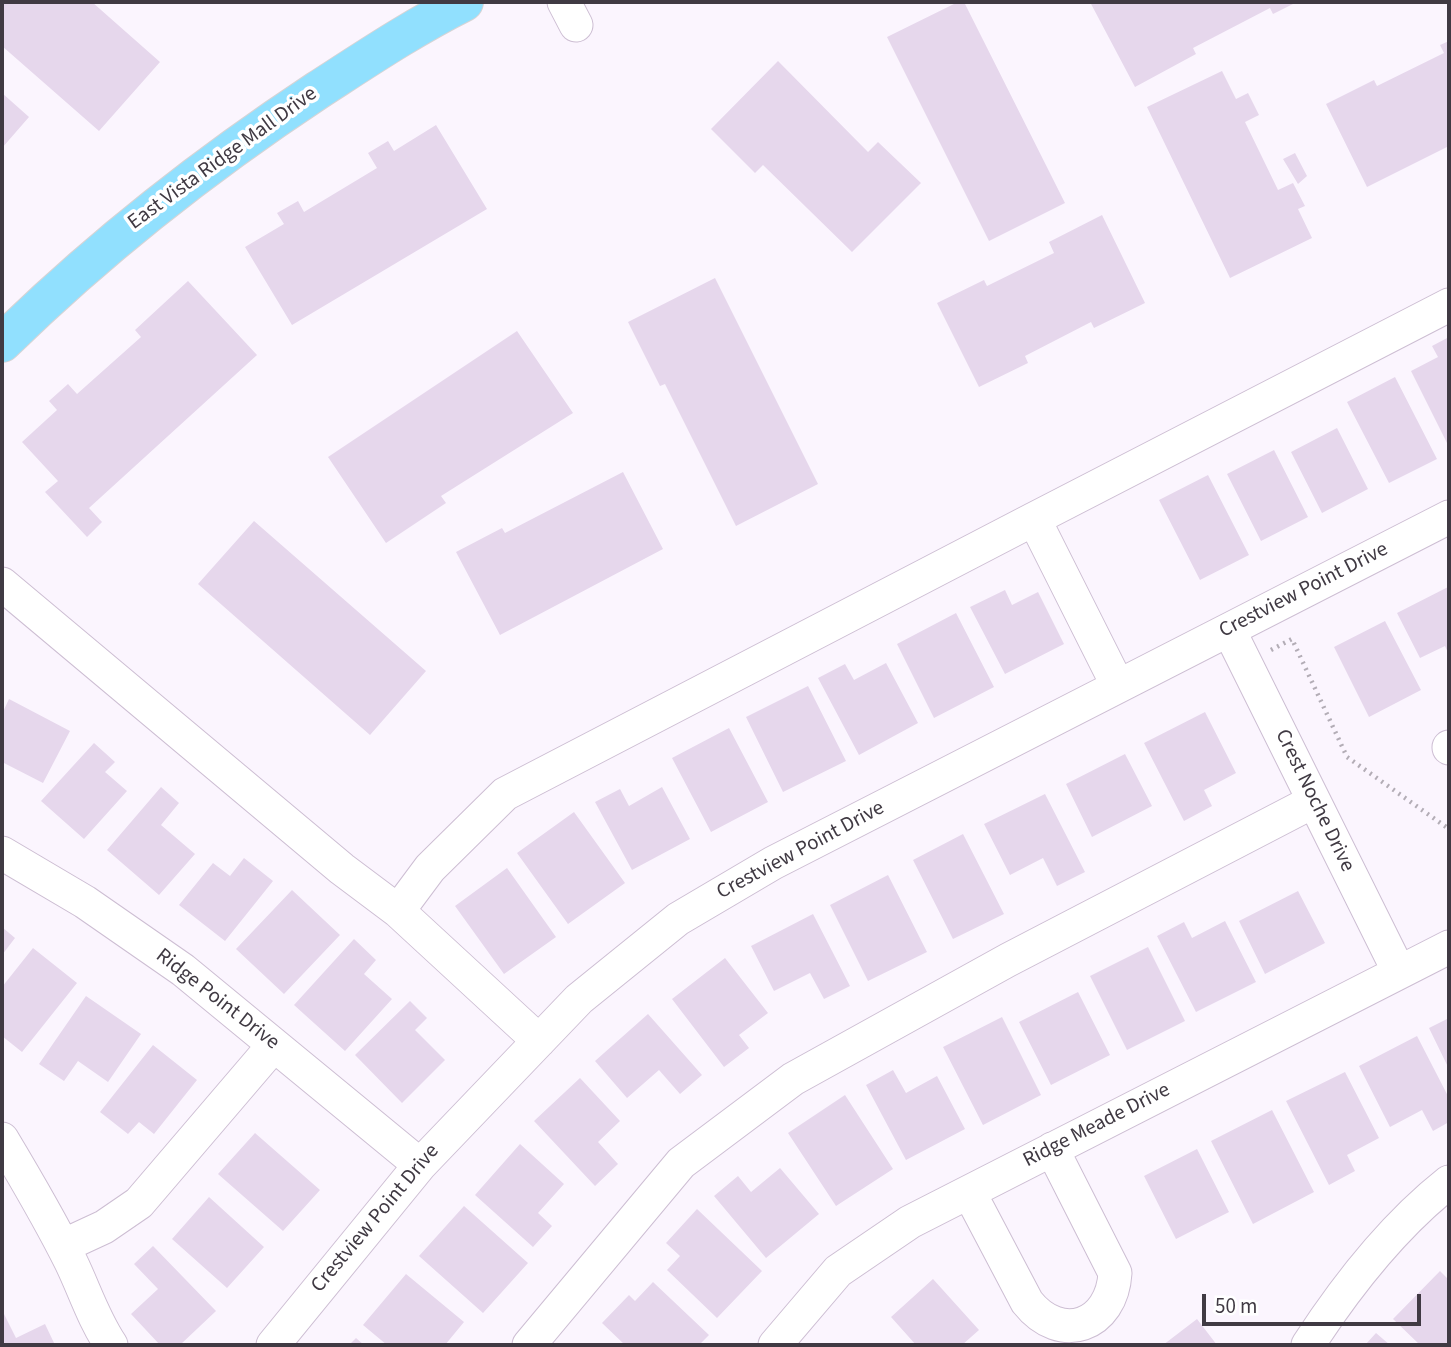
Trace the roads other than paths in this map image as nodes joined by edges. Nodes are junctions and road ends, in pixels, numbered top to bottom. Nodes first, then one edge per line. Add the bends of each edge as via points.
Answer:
1 (464, 2) edge
2 (1449, 305) edge
3 (2, 343) edge
4 (1449, 517) edge
5 (1034, 519) junction
6 (2, 584) edge
7 (1229, 630) junction
8 (1118, 686) junction
9 (1314, 801) junction
10 (2, 853) edge
11 (398, 911) junction
12 (1449, 947) edge
13 (1399, 972) junction
14 (539, 1041) junction
15 (274, 1045) junction
16 (2, 1139) edge
17 (1052, 1149) junction
18 (420, 1165) junction
19 (1449, 1182) edge
20 (968, 1192) junction
21 (63, 1246) junction
22 (110, 1345) edge
23 (273, 1345) edge
24 (528, 1345) edge
25 (775, 1345) edge
26 (1308, 1345) edge

1 - 3 main road, East Vista Ridge Mall Drive via 411,28 272,120 148,211 74,272
2 - 5 street
4 - 7 street, Crestview Point Drive
5 - 8 street
5 - 11 street via 505,794 430,868
6 - 11 street
7 - 8 street, Crestview Point Drive
7 - 9 street, Crest Noche Drive
8 - 14 street, Crestview Point Drive via 773,863 678,919 579,999
9 - 13 street, Crest Noche Drive
9 - 24 street via 1007,960 793,1079 681,1163
10 - 15 street, Ridge Point Drive via 85,902 183,970
11 - 14 street
12 - 13 street, Ridge Meade Drive
13 - 17 street, Ridge Meade Drive
14 - 18 street, Crestview Point Drive
15 - 18 street, Ridge Point Drive
15 - 21 street via 139,1203 104,1227
16 - 21 street
17 - 20 street, Ridge Meade Drive
17 - 20 street via 1115,1273 1108,1304 1082,1324 1058,1325 1037,1315
18 - 23 street, Crestview Point Drive
19 - 26 street via 1375,1254
20 - 25 street, Ridge Meade Drive via 910,1222 838,1271
21 - 22 street via 92,1316

